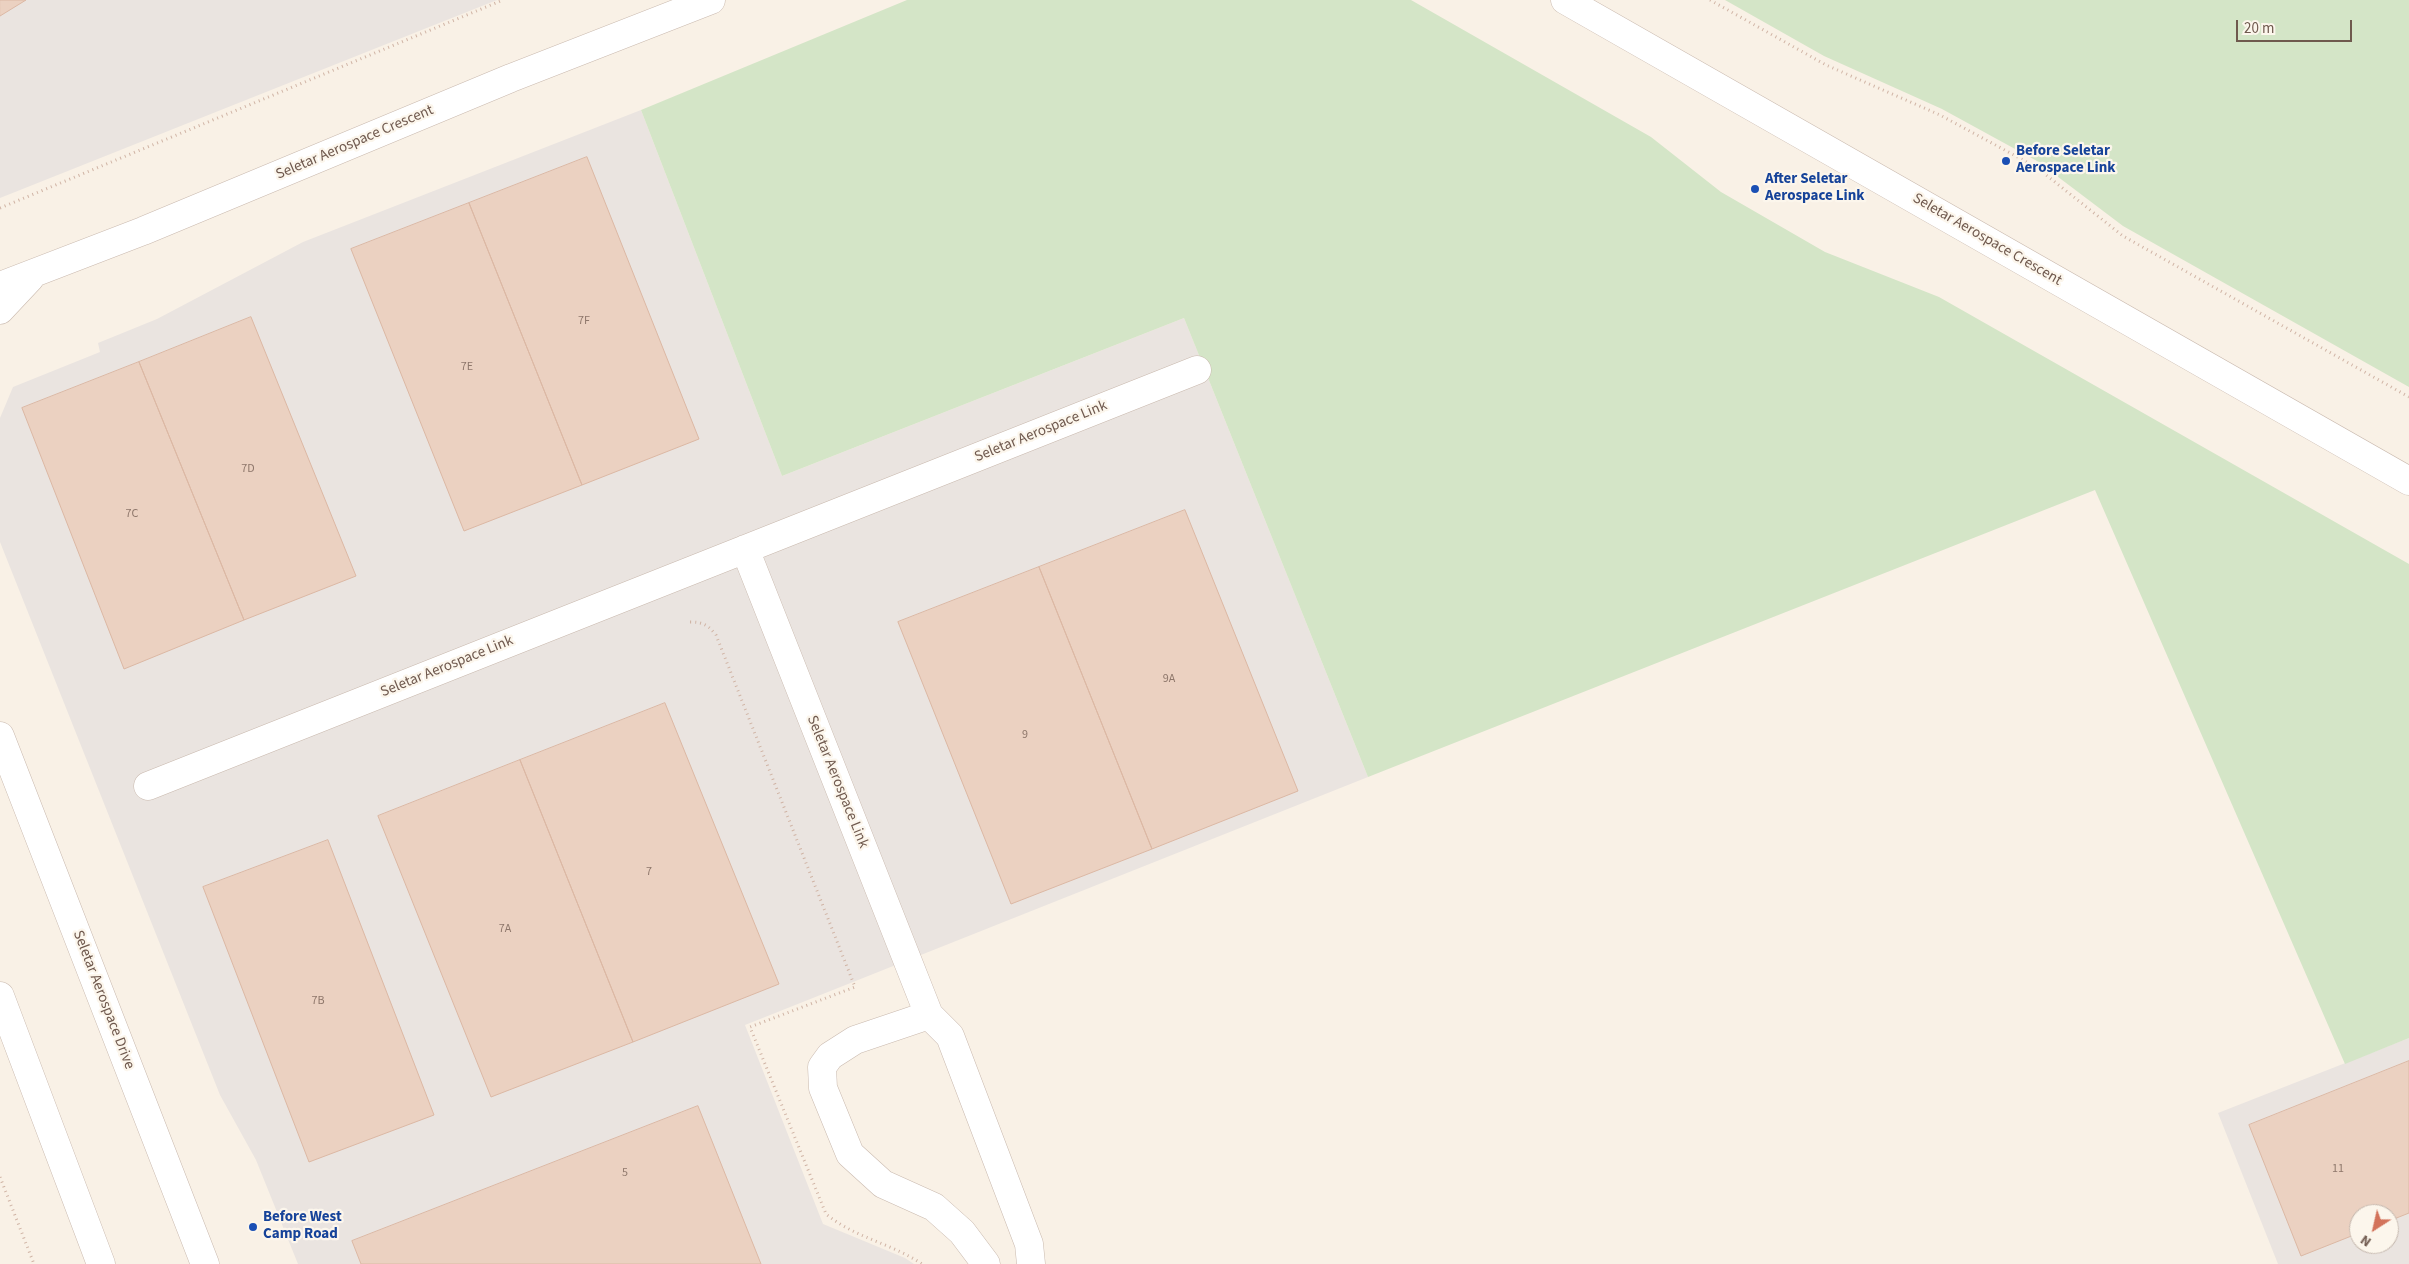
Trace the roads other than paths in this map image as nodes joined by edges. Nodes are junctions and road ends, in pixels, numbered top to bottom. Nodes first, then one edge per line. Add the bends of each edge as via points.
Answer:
1 (711, 0) edge
2 (1565, 0) edge
3 (0, 268) edge
4 (36, 271) junction
5 (0, 286) edge
6 (0, 310) edge
7 (1197, 370) dead end
8 (2409, 481) edge
9 (745, 549) junction
10 (0, 736) edge
11 (148, 786) dead end
12 (0, 996) edge
13 (929, 1015) junction
14 (100, 1264) edge
15 (205, 1264) edge
16 (986, 1264) edge
17 (1031, 1264) edge

1 - 4 street, Seletar Aerospace Crescent via 511,78 143,231
2 - 8 street, Seletar Aerospace Crescent
3 - 4 street
4 - 5 street, Seletar Aerospace Crescent
4 - 6 street
7 - 9 street, Seletar Aerospace Link
9 - 11 street, Seletar Aerospace Link
9 - 13 street, Seletar Aerospace Link
10 - 15 street, Seletar Aerospace Drive
12 - 14 street
13 - 16 street via 854,1040 830,1056 822,1067 822,1088 850,1154 883,1184 934,1208 962,1232
13 - 17 street via 950,1036 1029,1244

